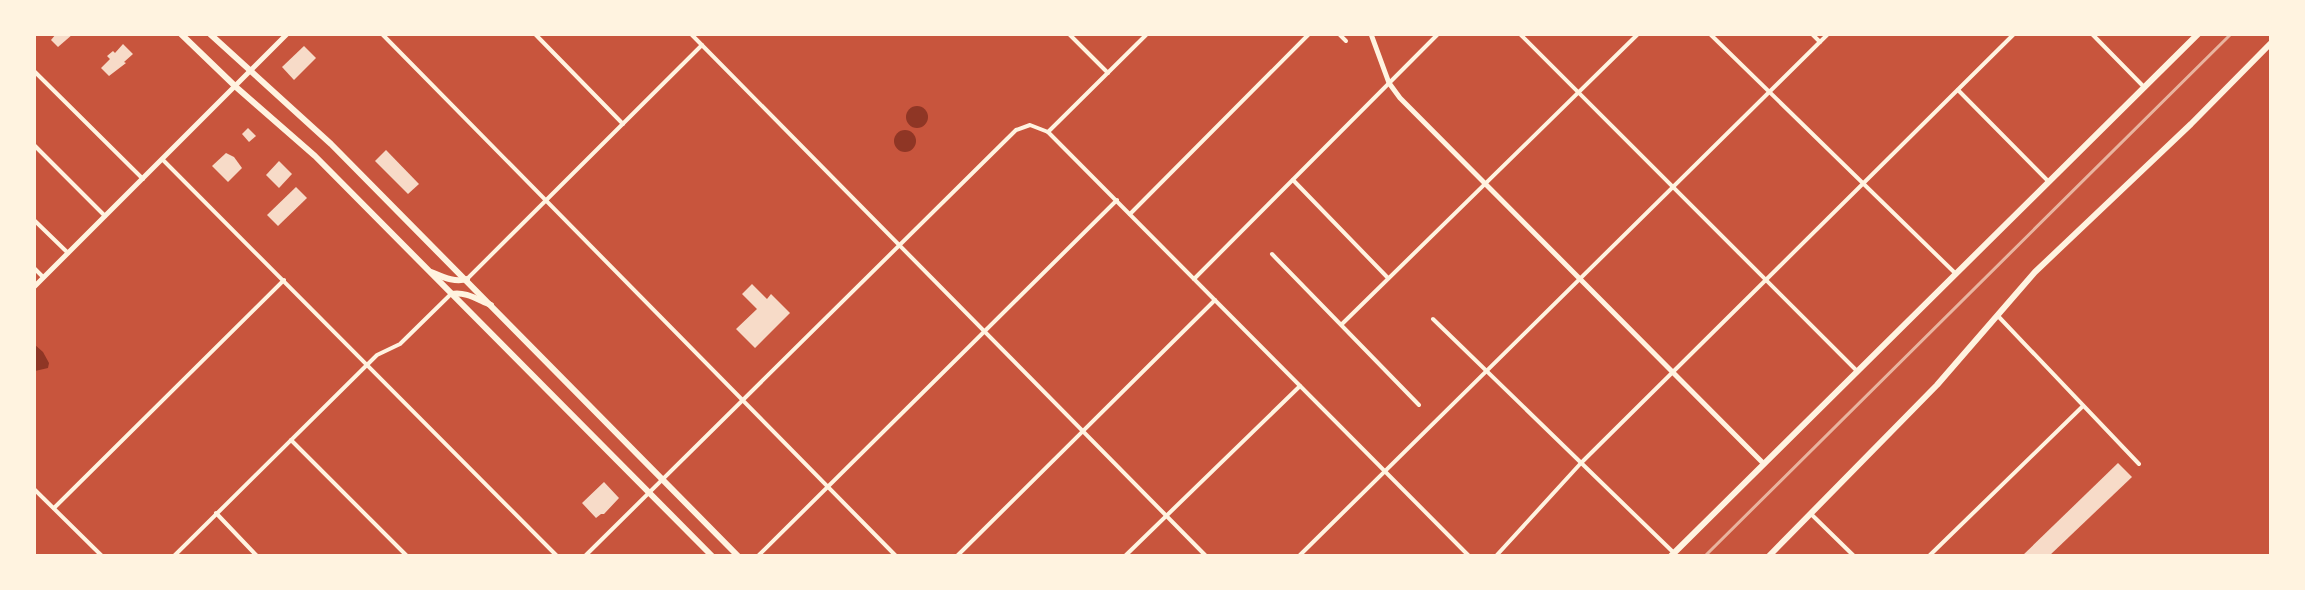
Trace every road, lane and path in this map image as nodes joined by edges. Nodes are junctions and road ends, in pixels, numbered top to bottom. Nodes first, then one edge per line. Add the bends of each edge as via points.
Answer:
1 (181, 34) edge
2 (210, 34) edge
3 (287, 34) edge
4 (382, 34) edge
5 (536, 34) edge
6 (691, 34) edge
7 (1070, 34) edge
8 (1148, 34) edge
9 (1309, 34) edge
10 (1339, 34) edge
11 (1371, 34) edge
12 (1438, 34) edge
13 (1520, 34) edge
14 (1638, 34) edge
15 (1710, 34) edge
16 (1812, 34) edge
17 (1828, 34) edge
18 (2014, 34) edge
19 (2092, 34) edge
20 (2198, 34) edge
21 (1346, 41) dead end
22 (1820, 42) junction
23 (2271, 44) edge
24 (702, 45) junction
25 (34, 71) edge
26 (250, 72) junction
27 (1108, 73) junction
28 (1389, 83) junction
29 (236, 87) junction
30 (2145, 87) junction
31 (1958, 90) junction
32 (1579, 92) junction
33 (1768, 93) junction
34 (623, 124) junction
35 (1048, 132) junction
36 (34, 145) edge
37 (163, 160) junction
38 (143, 179) junction
39 (1293, 180) junction
40 (2049, 182) junction
41 (1863, 183) junction
42 (1486, 185) junction
43 (1673, 187) junction
44 (1117, 200) junction
45 (546, 201) junction
46 (1130, 214) junction
47 (106, 216) junction
48 (34, 220) edge
49 (900, 245) junction
50 (69, 253) junction
51 (1272, 254) dead end
52 (34, 268) edge
53 (428, 271) junction
54 (1956, 274) junction
55 (44, 278) junction
56 (1388, 278) junction
57 (467, 279) junction
58 (1194, 279) junction
59 (1579, 279) junction
60 (284, 280) junction
61 (1766, 280) junction
62 (34, 287) edge
63 (451, 294) junction
64 (1215, 300) junction
65 (494, 307) junction
66 (1998, 316) junction
67 (1433, 320) dead end
68 (1342, 324) junction
69 (984, 330) junction
70 (367, 364) junction
71 (1857, 371) junction
72 (1486, 372) junction
73 (1673, 373) junction
74 (1300, 386) junction
75 (742, 400) junction
76 (1419, 405) dead end
77 (2083, 406) junction
78 (1083, 430) junction
79 (290, 440) junction
80 (1581, 463) junction
81 (1764, 464) junction
82 (2139, 464) dead end
83 (1386, 471) junction
84 (663, 480) junction
85 (827, 486) junction
86 (34, 489) edge
87 (651, 492) junction
88 (54, 508) junction
89 (216, 513) junction
90 (1811, 514) junction
91 (1165, 515) junction
92 (1673, 554) edge
93 (102, 555) edge
94 (174, 555) edge
95 (257, 555) edge
96 (407, 555) edge
97 (557, 555) edge
98 (585, 555) edge
99 (712, 555) edge
100 (738, 555) edge
101 (758, 555) edge
102 (896, 555) edge
103 (957, 555) edge
104 (1125, 555) edge
105 (1206, 555) edge
106 (1299, 555) edge
107 (1469, 555) edge
108 (1496, 555) edge
109 (1769, 555) edge
110 (1854, 555) edge
111 (1929, 555) edge

1 - 29 main road
2 - 26 main road
3 - 26 street
4 - 45 street
5 - 34 street
6 - 24 street
7 - 27 street
8 - 27 street
9 - 46 street
10 - 21 street
11 - 28 street
12 - 28 street
13 - 32 street
14 - 32 street
15 - 33 street
16 - 22 street
17 - 22 street
18 - 31 street
19 - 30 street
20 - 30 main road
22 - 33 street
23 - 66 main road via 2035,272
24 - 34 street
24 - 49 street
25 - 38 street
26 - 29 street
26 - 57 main road via 331,144
27 - 35 street
28 - 39 street
28 - 42 street
29 - 37 street
29 - 53 main road via 315,156
30 - 40 main road
31 - 40 street
31 - 41 street
32 - 42 street
32 - 43 street
33 - 41 street
33 - 43 street
34 - 45 street
35 - 44 street
35 - 49 street via 1030,125 1017,130
36 - 47 street
37 - 38 street
37 - 60 street
38 - 47 street
39 - 56 street
39 - 58 street
40 - 54 main road
41 - 54 street
41 - 61 street
42 - 56 street
42 - 59 street
43 - 59 street
43 - 61 street
44 - 46 street
44 - 69 street
45 - 57 street
45 - 75 street
46 - 58 street
47 - 50 street
48 - 50 street
49 - 69 street
49 - 75 street
50 - 55 street
51 - 68 street
52 - 55 street
53 - 57 main road via 450,280
53 - 63 main road
54 - 71 main road
55 - 62 street
56 - 68 street
57 - 65 main road
58 - 64 street
59 - 72 street
59 - 73 street
60 - 70 street
60 - 88 street
61 - 71 street
61 - 73 street
63 - 65 main road via 468,295
63 - 70 street via 400,344 381,352
63 - 87 main road
64 - 74 street
64 - 78 street
65 - 84 main road
66 - 77 street
66 - 90 main road via 1937,385
67 - 72 street
68 - 76 street
69 - 78 street
69 - 85 street
70 - 79 street
70 - 97 street
71 - 81 main road
72 - 80 street
72 - 83 street
73 - 80 street
73 - 81 street
74 - 83 street
74 - 91 street
75 - 84 street
75 - 85 street
77 - 82 street
77 - 111 street
78 - 91 street
78 - 103 street
79 - 89 street
79 - 96 street
80 - 92 street
80 - 108 street
81 - 92 main road
83 - 106 street
83 - 107 street
84 - 87 street
84 - 100 main road
85 - 101 street
85 - 102 street
86 - 88 street
87 - 98 street
87 - 99 main road
88 - 93 street
89 - 94 street
89 - 95 street
90 - 109 main road
90 - 110 street
91 - 104 street
91 - 105 street

